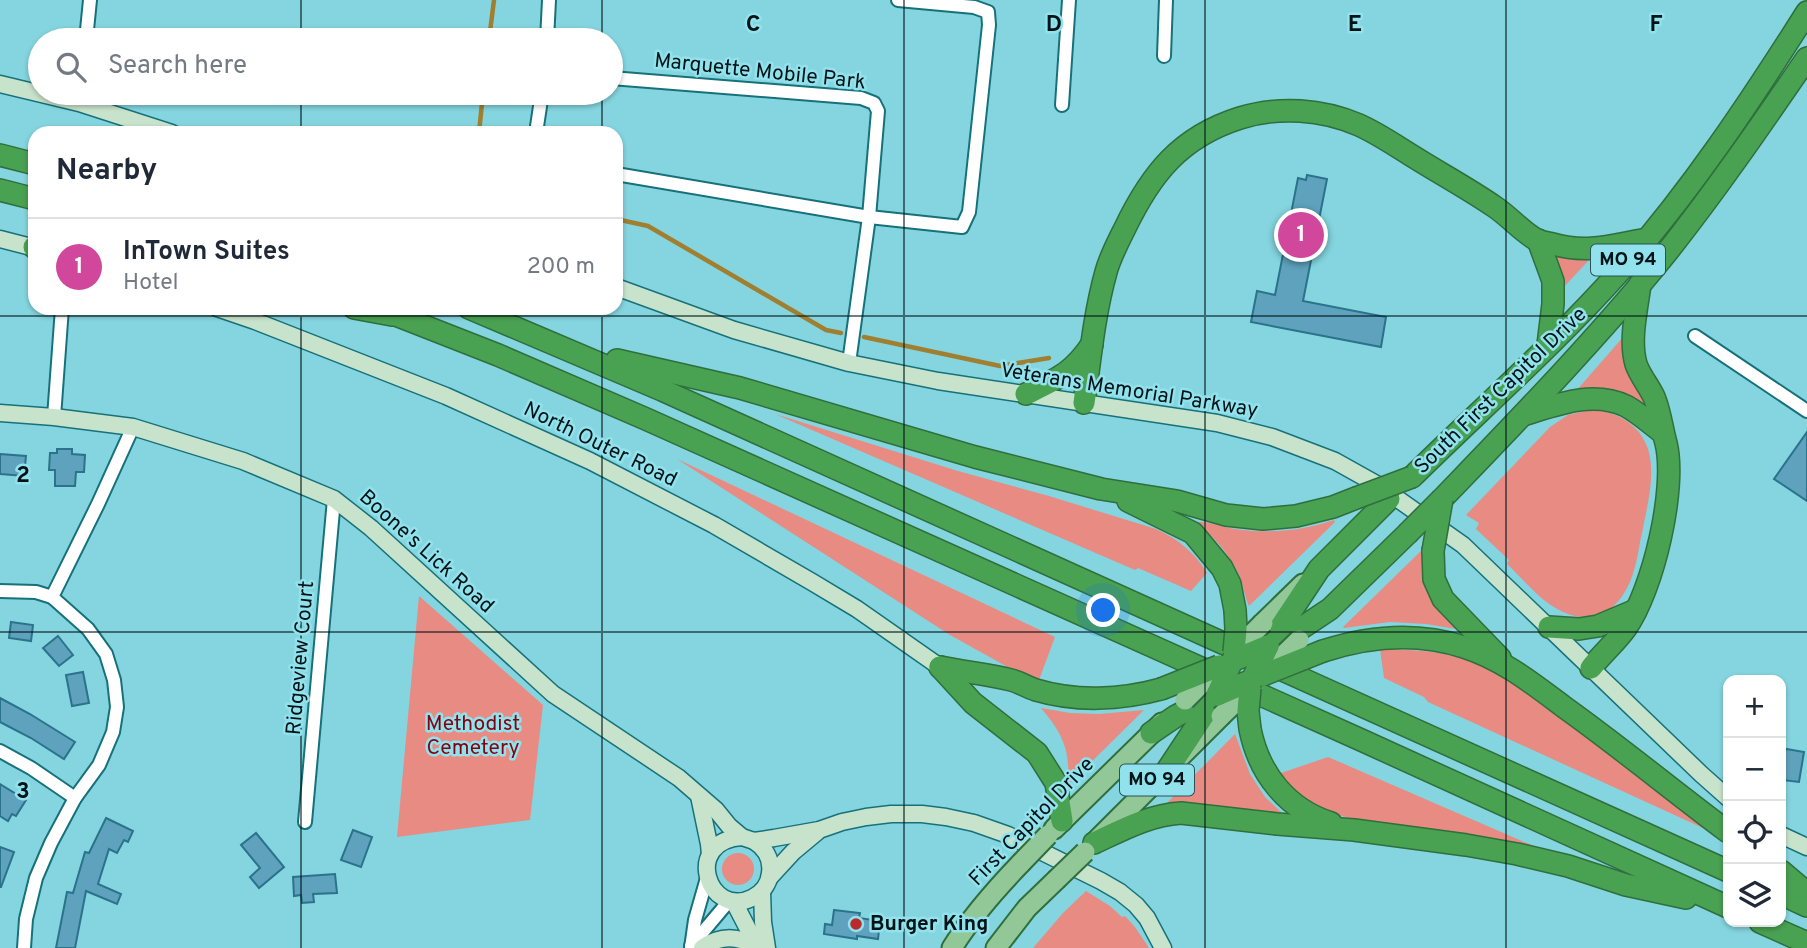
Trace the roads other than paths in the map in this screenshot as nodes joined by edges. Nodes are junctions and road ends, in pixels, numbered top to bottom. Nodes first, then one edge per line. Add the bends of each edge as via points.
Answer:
1 (90, 0) edge
2 (549, 0) edge
3 (898, 0) edge
4 (1069, 0) edge
5 (1166, 0) edge
6 (1807, 12) edge
7 (87, 28) edge
8 (548, 28) edge
9 (1164, 56) dead end
10 (1807, 58) edge
11 (623, 79) edge
12 (0, 84) edge
13 (28, 89) edge
14 (98, 105) edge
15 (540, 105) edge
16 (1062, 105) dead end
17 (154, 126) edge
18 (537, 126) edge
19 (0, 155) edge
20 (28, 162) edge
21 (623, 175) edge
22 (0, 190) edge
23 (28, 197) edge
24 (869, 217) junction
25 (0, 239) edge
26 (1647, 239) junction
27 (1538, 240) junction
28 (28, 246) edge
29 (1640, 284) junction
30 (623, 290) edge
31 (61, 315) edge
32 (237, 315) edge
33 (389, 315) edge
34 (396, 315) edge
35 (486, 315) edge
36 (404, 318) junction
37 (1695, 337) dead end
38 (1093, 342) junction
39 (1548, 345) junction
40 (567, 348) junction
41 (849, 363) junction
42 (1026, 394) junction
43 (1084, 403) junction
44 (1806, 408) edge
45 (0, 413) edge
46 (1522, 415) junction
47 (54, 417) junction
48 (133, 428) junction
49 (1663, 433) junction
50 (1412, 477) junction
51 (1101, 489) junction
52 (334, 499) junction
53 (1442, 499) junction
54 (0, 591) edge
55 (52, 597) junction
56 (1636, 610) junction
57 (1549, 627) junction
58 (1280, 635) junction
59 (1228, 660) junction
60 (940, 667) junction
61 (1509, 667) junction
62 (1591, 668) junction
63 (1255, 681) junction
64 (1205, 705) junction
65 (1152, 733) joint
66 (0, 751) edge
67 (1168, 769) joint
68 (1723, 794) edge
69 (699, 796) junction
70 (75, 798) junction
71 (305, 822) dead end
72 (1055, 828) junction
73 (1723, 828) edge
74 (819, 830) junction
75 (1354, 830) junction
76 (1786, 837) edge
77 (748, 839) junction
78 (1807, 847) edge
79 (1089, 848) junction
80 (709, 855) junction
81 (1723, 869) edge
82 (1786, 876) edge
83 (707, 878) junction
84 (766, 884) junction
85 (1807, 893) edge
86 (1786, 896) edge
87 (732, 901) junction
88 (1723, 906) edge
89 (1807, 906) edge
90 (1723, 907) edge
91 (1771, 927) edge
92 (1807, 943) edge
93 (695, 947) edge
94 (24, 948) edge
95 (762, 948) edge
96 (952, 948) edge
97 (996, 948) edge
98 (1163, 948) edge

1 - 7 street
2 - 8 street
3 - 24 street via 988,12 969,212 962,227
4 - 16 street
5 - 9 street
6 - 26 highway, South First Capitol Drive / MO 94 via 1728,132
10 - 29 highway, South First Capitol Drive / MO 94 via 1726,176
11 - 24 street, Marquette Mobile Park via 874,103 878,111
12 - 13 street
14 - 17 street
15 - 18 street
19 - 20 highway
21 - 24 street
22 - 23 highway
24 - 41 street, Marquette Mobile Park
25 - 28 street
26 - 27 highway via 1586,250
26 - 39 highway, South First Capitol Drive / MO 94
27 - 38 highway via 1462,185 1357,124 1336,116 1289,110 1246,116 1184,146 1138,200 1107,270
27 - 39 highway via 1553,281
29 - 46 highway, South First Capitol Drive / MO 94
29 - 49 highway via 1636,363 1654,399
30 - 41 street, Veterans Memorial Parkway via 734,330
31 - 47 street
32 - 60 street, North Outer Road via 446,396 590,461 811,582
33 - 36 highway
34 - 36 highway
35 - 40 highway
36 - 88 highway via 659,425
37 - 44 street
38 - 42 highway via 1069,372
38 - 43 highway
39 - 50 highway, South First Capitol Drive / MO 94
40 - 51 highway via 740,388
40 - 81 highway
41 - 42 street, Veterans Memorial Parkway
42 - 43 street, Veterans Memorial Parkway
43 - 57 street, Veterans Memorial Parkway via 1248,430 1345,466 1463,545
45 - 47 street, Boone's Lick Road
46 - 49 highway via 1586,398 1609,400
46 - 53 highway, South First Capitol Drive / MO 94
47 - 48 street, Boone's Lick Road
48 - 52 street, Boone's Lick Road via 243,461
48 - 55 street
49 - 56 highway via 1670,465 1667,495 1654,566
50 - 51 highway, bridge via 1333,508 1263,519
50 - 58 highway, South First Capitol Drive / MO 94 via 1319,569
51 - 59 highway, bridge via 1193,533 1222,568 1235,610 1236,629
52 - 69 street, Boone's Lick Road via 552,694 680,778
52 - 71 street, Ridgeview Court
53 - 58 highway, South First Capitol Drive / MO 94, bridge via 1330,609
53 - 61 highway, bridge via 1433,551 1434,579 1443,599
54 - 55 street
55 - 70 street via 89,629 106,654 114,680 117,707 113,732 99,765
56 - 57 highway via 1598,626
56 - 62 highway via 1626,629
57 - 62 street, Veterans Memorial Parkway
58 - 59 highway, South First Capitol Drive, bridge
58 - 63 highway, South First Capitol Drive, bridge
58 - 63 main road, bridge
59 - 60 highway, South First Capitol Drive, bridge via 1161,689 1090,699
59 - 64 main road, bridge
59 - 64 highway, bridge via 1228,673
60 - 72 highway via 973,703 1037,753 1056,783
61 - 63 highway, bridge via 1443,641 1383,637 1323,651
61 - 73 highway
62 - 68 street, Veterans Memorial Parkway
63 - 64 highway, bridge
63 - 75 highway, bridge via 1248,711 1254,747 1264,770 1295,805 1316,818
64 - 65 highway via 1176,716
64 - 67 highway
65 - 72 main road, First Capitol Drive
66 - 70 street
67 - 79 main road, MO 94
69 - 77 street, Boone's Lick Road
69 - 80 street
70 - 94 street via 36,878
72 - 96 main road, First Capitol Drive, bridge via 992,894
74 - 77 street
74 - 84 street
74 - 98 street via 891,814 974,823 1008,835 1120,892 1147,918
75 - 79 highway via 1181,813 1152,818
75 - 90 highway via 1517,853
76 - 78 street
77 - 80 street via 722,841
77 - 84 street via 769,859
79 - 97 main road, bridge via 1027,908
80 - 83 street
82 - 85 highway
83 - 87 street via 716,892
83 - 93 street via 695,920
84 - 87 street via 748,900
84 - 95 street
86 - 89 highway
87 - 93 street
87 - 95 street
91 - 92 highway
93 - 95 street via 733,938

